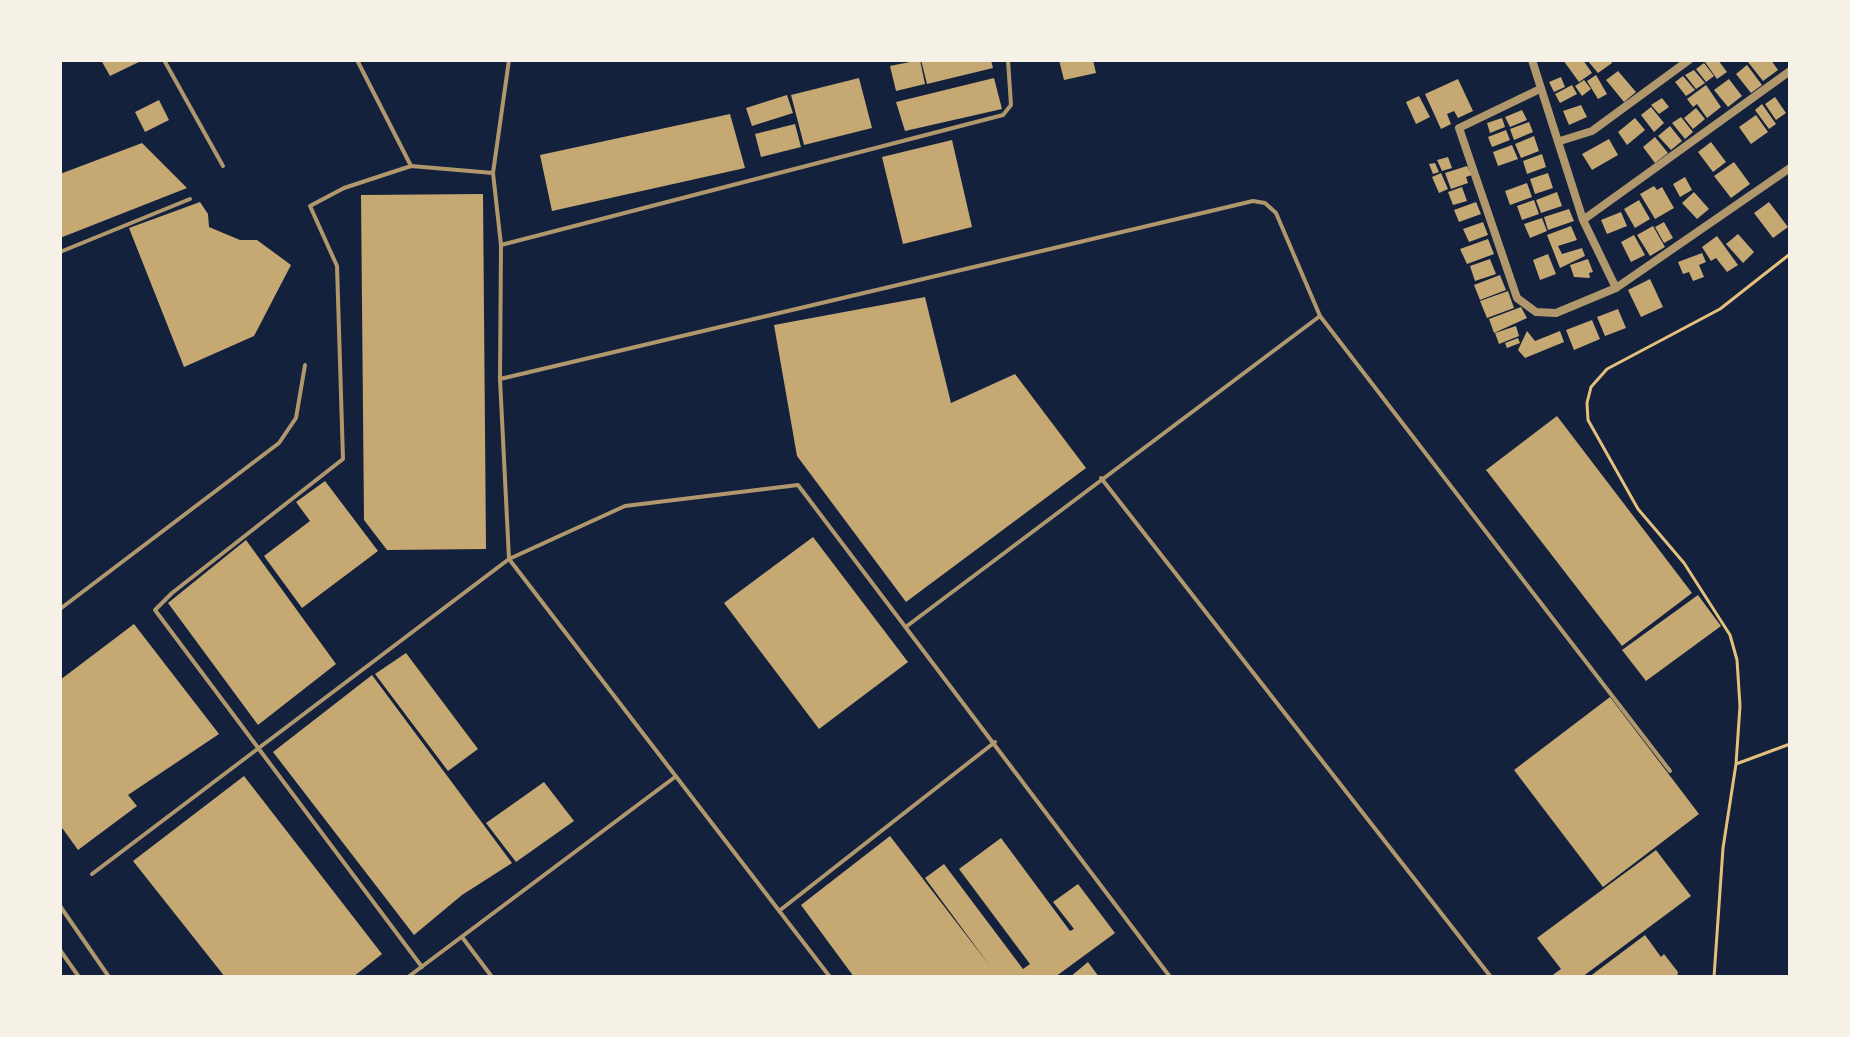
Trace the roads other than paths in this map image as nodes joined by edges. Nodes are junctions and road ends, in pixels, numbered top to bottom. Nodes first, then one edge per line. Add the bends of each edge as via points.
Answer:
1 (164, 60) edge
2 (357, 60) edge
3 (509, 60) edge
4 (1008, 60) edge
5 (1544, 60) edge
6 (1689, 60) edge
7 (1533, 64) edge
8 (1790, 71) edge
9 (1540, 89) junction
10 (1560, 141) junction
11 (223, 166) dead end
12 (411, 166) junction
13 (1790, 168) edge
14 (493, 173) junction
15 (190, 199) dead end
16 (1583, 220) junction
17 (501, 245) junction
18 (60, 252) edge
19 (1616, 288) junction
20 (1320, 316) junction
21 (305, 365) dead end
22 (500, 379) junction
23 (1101, 478) junction
24 (509, 559) junction
25 (60, 609) edge
26 (906, 626) junction
27 (995, 742) junction
28 (258, 752) junction
29 (1670, 771) dead end
30 (676, 776) junction
31 (92, 874) dead end
32 (60, 906) edge
33 (779, 911) junction
34 (462, 937) junction
35 (60, 950) edge
36 (422, 967) junction
37 (79, 977) edge
38 (109, 977) edge
39 (408, 977) edge
40 (492, 977) edge
41 (830, 977) edge
42 (1170, 977) edge
43 (1491, 977) edge

1 - 11 lane
2 - 12 lane
3 - 14 lane
4 - 17 lane via 1011,105 1003,115
5 - 7 street
6 - 10 street via 1592,131
7 - 9 street
8 - 16 street
9 - 10 street
9 - 19 street via 1459,128 1517,298 1536,312 1556,313
10 - 16 street
12 - 14 lane
12 - 28 lane via 344,188 310,206 337,266 343,459 155,610
13 - 19 street
14 - 17 lane
15 - 18 lane
16 - 19 street
17 - 22 lane
20 - 22 lane via 1276,213 1253,201
20 - 23 lane
20 - 29 lane
21 - 25 lane via 296,418 279,443
22 - 24 lane
23 - 26 lane
23 - 43 lane
24 - 26 lane via 625,506 798,485
24 - 28 lane
24 - 30 lane
26 - 27 lane
27 - 33 lane
27 - 42 lane
28 - 31 lane
28 - 36 lane
30 - 33 lane
30 - 34 lane
32 - 38 lane
33 - 41 lane
34 - 36 lane
34 - 40 lane
35 - 37 lane
36 - 39 lane

